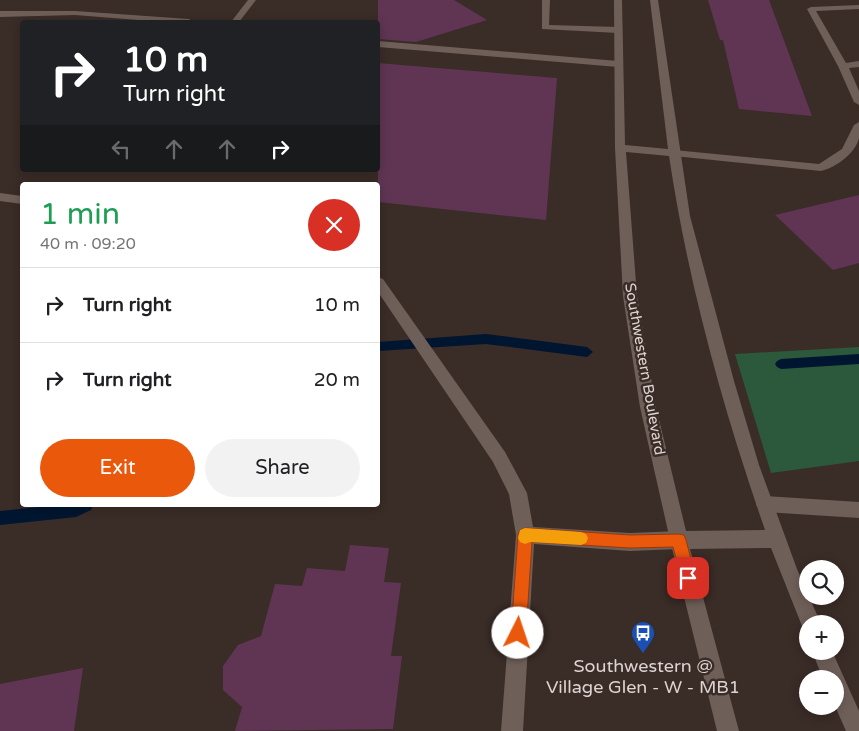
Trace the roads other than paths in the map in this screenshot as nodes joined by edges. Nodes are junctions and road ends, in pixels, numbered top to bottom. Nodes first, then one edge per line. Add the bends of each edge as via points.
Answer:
1 (252, 0) edge
2 (546, 0) edge
3 (618, 0) edge
4 (654, 0) edge
5 (859, 7) edge
6 (0, 14) edge
7 (164, 20) edge
8 (237, 20) edge
9 (618, 30) junction
10 (380, 44) edge
11 (618, 64) junction
12 (859, 64) edge
13 (843, 66) junction
14 (859, 102) edge
15 (859, 125) edge
16 (620, 148) junction
17 (674, 153) junction
18 (0, 197) edge
19 (20, 200) edge
20 (380, 285) edge
21 (765, 504) junction
22 (859, 510) edge
23 (525, 535) junction
24 (777, 539) junction
25 (679, 540) junction
26 (807, 615) edge
27 (844, 702) edge
28 (512, 731) edge
29 (728, 731) edge
30 (857, 731) edge

1 - 8 street
2 - 9 street via 545,27
3 - 9 street, Southwestern Boulevard
4 - 17 street
5 - 13 street via 811,9
6 - 7 street via 76,13
9 - 11 street, Southwestern Boulevard
10 - 11 street
11 - 16 street, Southwestern Boulevard
12 - 13 street
13 - 14 street
15 - 17 street via 854,143 840,157 821,168
16 - 17 street
16 - 25 street, Southwestern Boulevard via 630,296 648,407
17 - 21 street via 684,216 726,381
18 - 19 street
20 - 23 street via 499,458 518,493
21 - 22 street
21 - 24 street
23 - 25 street via 630,542
23 - 28 street
24 - 25 street
24 - 26 street
25 - 29 street, Southwestern Boulevard
27 - 30 street

